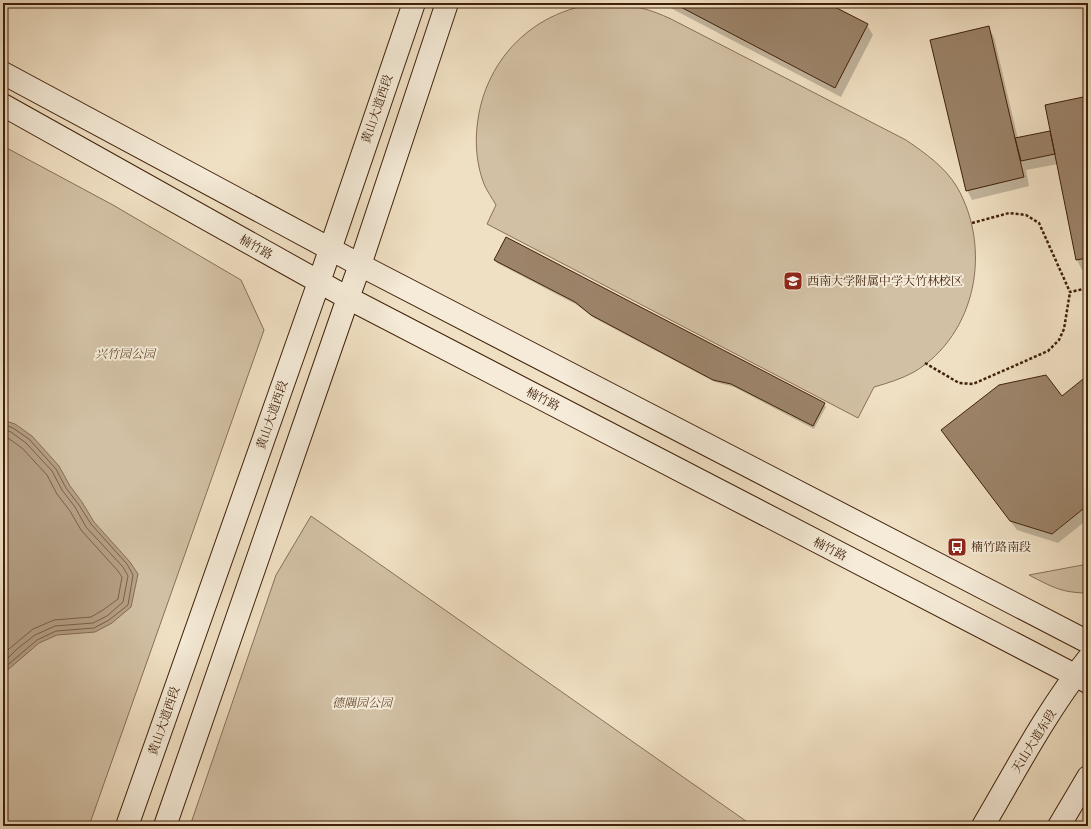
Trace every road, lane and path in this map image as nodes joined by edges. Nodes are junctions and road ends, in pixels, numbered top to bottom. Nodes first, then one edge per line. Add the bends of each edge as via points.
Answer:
1 (414, 3) edge
2 (447, 3) edge
3 (3, 72) edge
4 (3, 105) edge
5 (972, 223) dead end
6 (330, 249) junction
7 (360, 265) junction
8 (319, 282) junction
9 (1088, 288) edge
10 (1070, 292) junction
11 (348, 298) junction
12 (925, 363) dead end
13 (1088, 642) edge
14 (1084, 672) edge
15 (1088, 777) edge
16 (127, 826) edge
17 (165, 826) edge
18 (983, 826) edge
19 (1059, 826) edge

1 - 6 main road, 黄山大道西段
2 - 7 main road
3 - 6 main road
4 - 8 main road, 楠竹路
5 - 10 path via 1009,213 1026,215 1039,224
6 - 7 main road
6 - 8 main road, 黄山大道西段
7 - 11 main road
7 - 13 main road
8 - 11 main road, 楠竹路
8 - 16 main road, 黄山大道西段
9 - 10 path
10 - 12 path via 1064,329 1059,340 1048,351 973,384 959,383
11 - 14 main road, 楠竹路
11 - 17 main road
14 - 18 main road, 天山大道东段 via 1034,740
15 - 19 main road

